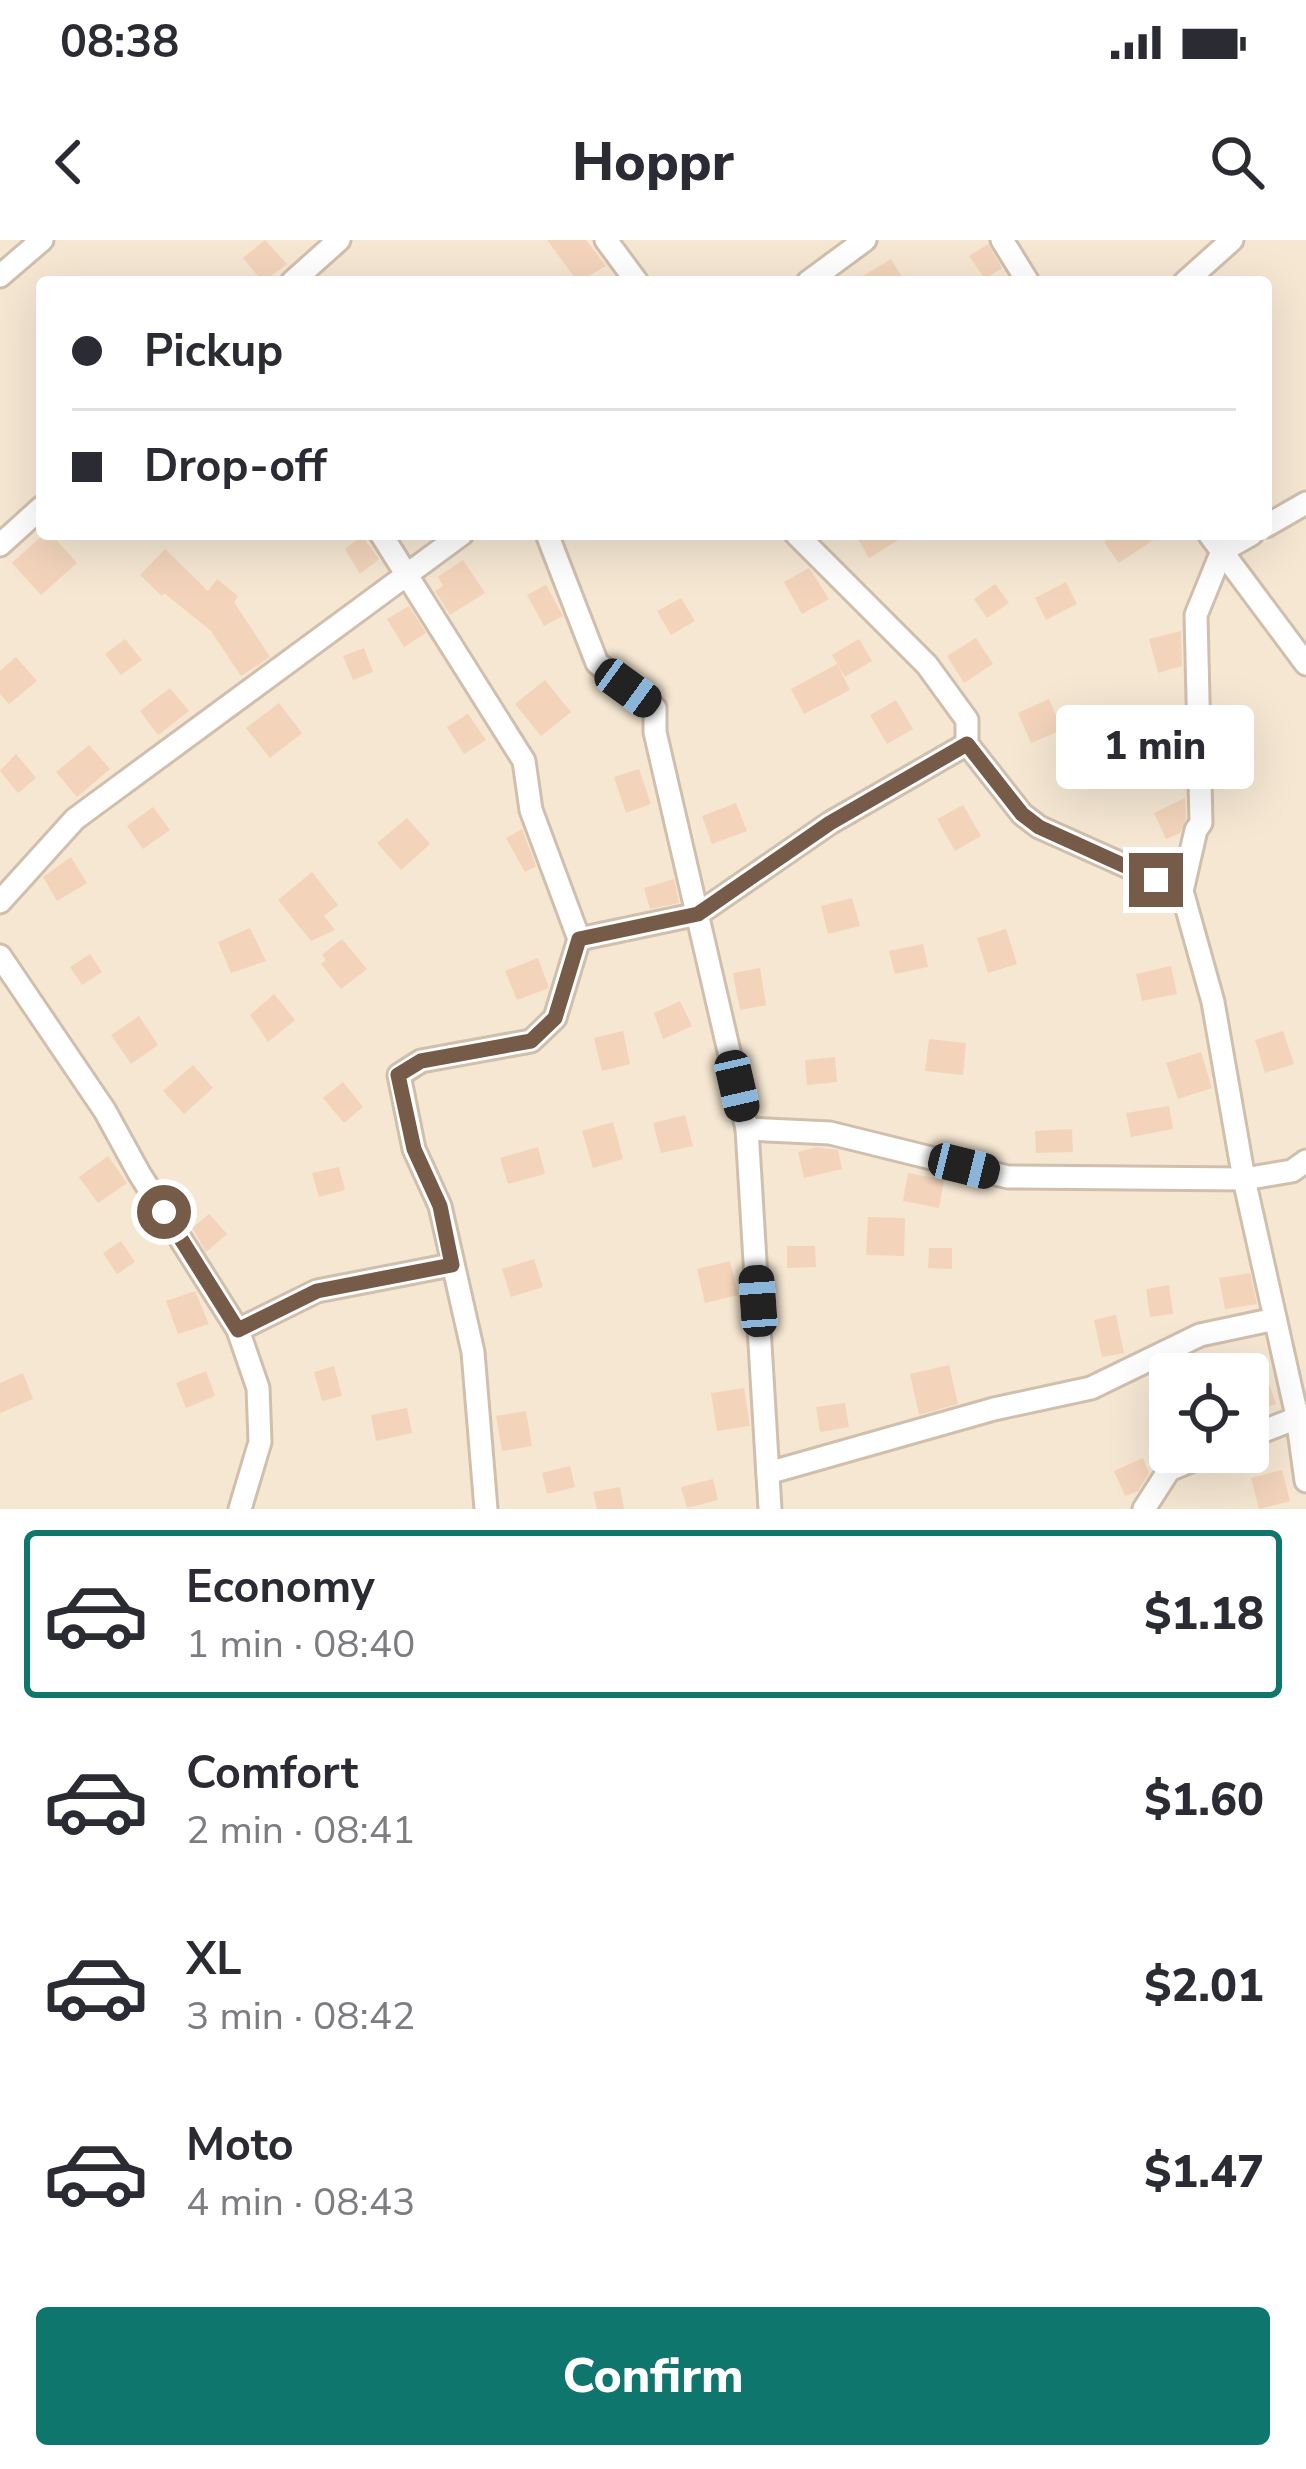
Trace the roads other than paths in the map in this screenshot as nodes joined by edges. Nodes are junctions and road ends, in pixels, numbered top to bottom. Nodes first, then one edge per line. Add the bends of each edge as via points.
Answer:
1 (42, 240) edge
2 (338, 240) edge
3 (865, 240) edge
4 (1001, 240) edge
5 (1232, 240) edge
6 (617, 244) edge
7 (0, 276) edge
8 (299, 276) edge
9 (634, 276) edge
10 (816, 276) edge
11 (1024, 276) edge
12 (1192, 276) edge
13 (1306, 502) edge
14 (36, 512) edge
15 (1272, 522) edge
16 (385, 540) edge
17 (454, 540) edge
18 (549, 540) edge
19 (808, 540) edge
20 (1215, 543) edge
21 (0, 545) edge
22 (407, 576) junction
23 (1306, 664) edge
24 (967, 744) junction
25 (1182, 890) junction
26 (0, 902) edge
27 (698, 914) junction
28 (579, 939) junction
29 (0, 956) edge
30 (747, 1129) junction
31 (1306, 1161) edge
32 (1244, 1179) junction
33 (452, 1265) junction
34 (1275, 1319) junction
35 (238, 1330) junction
36 (1301, 1415) edge
37 (1269, 1428) edge
38 (768, 1473) junction
39 (1167, 1473) edge
40 (1306, 1481) edge
41 (240, 1509) edge
42 (486, 1509) edge
43 (770, 1509) edge
44 (1144, 1509) edge

1 - 7 street
2 - 8 street
3 - 10 street
4 - 11 street
5 - 12 street
6 - 9 street
13 - 15 street
14 - 21 street
16 - 22 street
17 - 22 street
18 - 27 street via 597,663 655,708
19 - 24 street via 927,665 967,720
20 - 23 street
20 - 25 street via 1196,615 1201,823
22 - 26 street via 75,819
22 - 28 street via 524,761 531,810
24 - 25 street via 1039,827
24 - 27 street via 830,823
25 - 32 street via 1213,1002
27 - 28 street
27 - 30 street
28 - 33 street via 555,1018 531,1041 421,1061 398,1075
29 - 35 street
30 - 32 street via 830,1133 1008,1177
30 - 38 street
31 - 32 street
32 - 34 street
33 - 35 street via 317,1291
33 - 42 street via 473,1352
34 - 36 street
34 - 38 street via 1200,1335 1091,1388
35 - 41 street via 258,1388 260,1442
36 - 37 street
36 - 40 street
38 - 43 street
39 - 44 street

